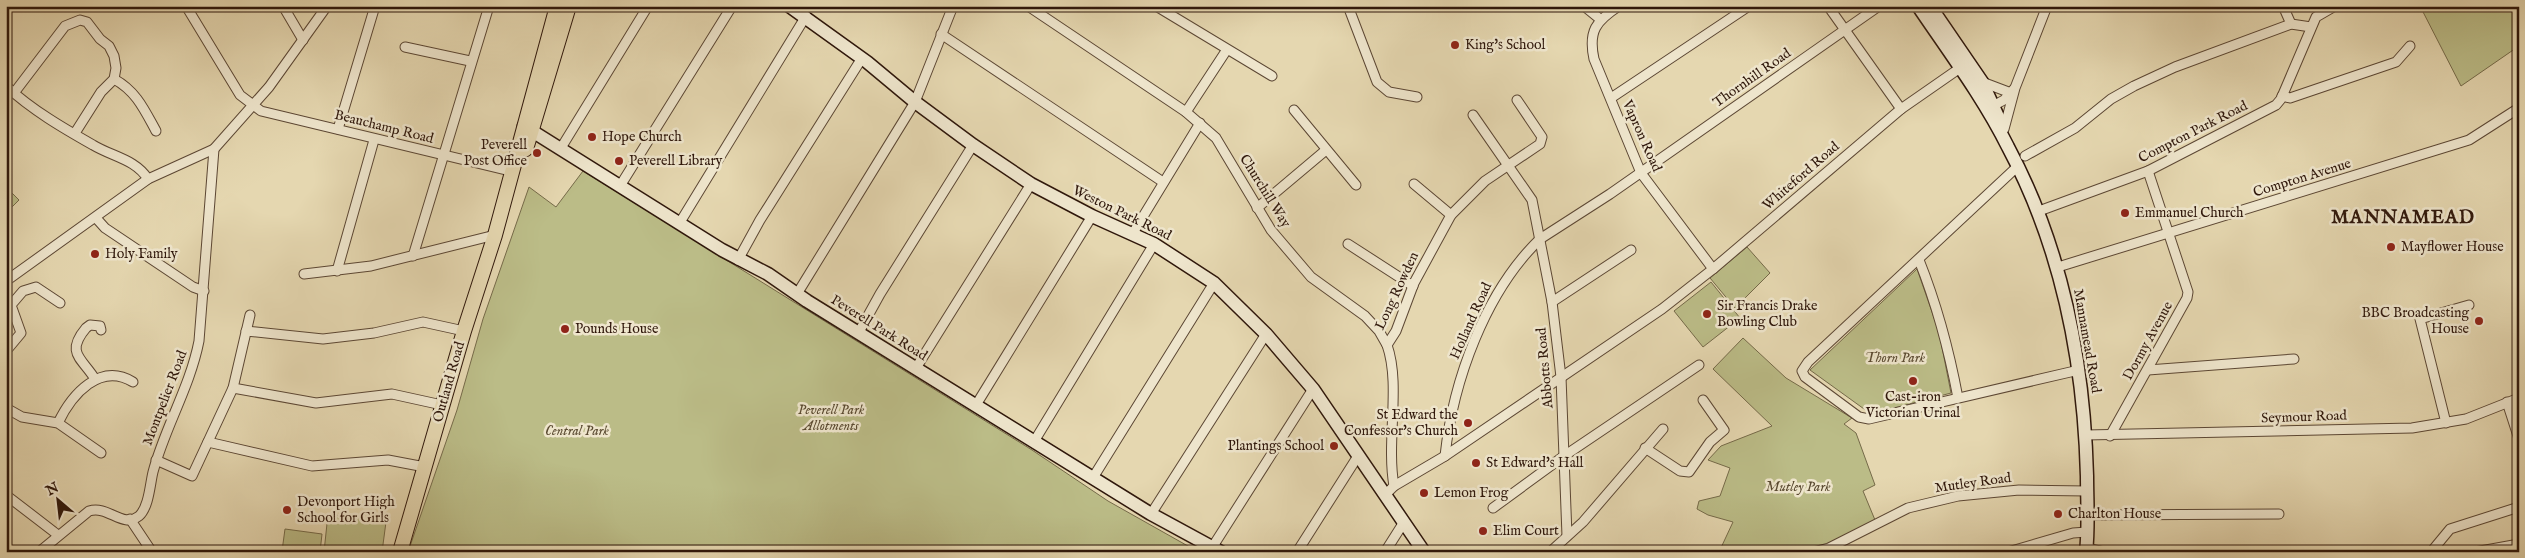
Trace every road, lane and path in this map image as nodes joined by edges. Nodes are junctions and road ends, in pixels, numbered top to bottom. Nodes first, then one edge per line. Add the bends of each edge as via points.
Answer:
1 (186, 6) edge
2 (283, 6) edge
3 (327, 6) edge
4 (375, 6) edge
5 (489, 6) edge
6 (557, 6) edge
7 (569, 6) edge
8 (648, 6) edge
9 (732, 6) edge
10 (789, 6) edge
11 (952, 6) edge
12 (1028, 6) edge
13 (1156, 6) edge
14 (1348, 6) edge
15 (1584, 6) edge
16 (1619, 6) edge
17 (1749, 6) edge
18 (1828, 6) edge
19 (1879, 6) edge
20 (1918, 6) edge
21 (1930, 6) edge
22 (2283, 6) edge
23 (2335, 6) edge
24 (2044, 8) edge
25 (806, 16) junction
26 (1600, 19) junction
27 (2291, 24) junction
28 (2311, 26) junction
29 (1845, 29) junction
30 (941, 34) junction
31 (303, 40) junction
32 (2410, 46) dead end
33 (405, 47) dead end
34 (1226, 50) junction
35 (862, 58) junction
36 (470, 61) junction
37 (1960, 68) junction
38 (1272, 76) dead end
39 (114, 79) junction
40 (1982, 82) junction
41 (6, 86) edge
42 (2013, 90) junction
43 (14, 93) junction
44 (2282, 96) junction
45 (1417, 97) dead end
46 (1611, 98) junction
47 (1518, 100) dead end
48 (915, 102) junction
49 (252, 106) junction
50 (1990, 107) junction
51 (2519, 108) edge
52 (1901, 109) junction
53 (1294, 110) dead end
54 (1186, 112) junction
55 (1473, 115) dead end
56 (1200, 123) junction
57 (338, 129) junction
58 (528, 129) junction
59 (2004, 130) junction
60 (156, 131) dead end
61 (75, 133) junction
62 (374, 140) junction
63 (972, 145) junction
64 (2008, 146) junction
65 (561, 148) junction
66 (214, 149) junction
67 (1326, 150) junction
68 (442, 156) junction
69 (2021, 161) junction
70 (1506, 166) junction
71 (510, 171) junction
72 (2148, 171) junction
73 (1641, 173) junction
74 (148, 179) junction
75 (1163, 182) junction
76 (1031, 184) junction
77 (1414, 184) dead end
78 (1356, 185) dead end
79 (620, 186) junction
80 (1257, 208) junction
81 (2039, 210) junction
82 (500, 212) junction
83 (1451, 215) junction
84 (1092, 216) junction
85 (96, 218) junction
86 (679, 224) junction
87 (1133, 233) junction
88 (2168, 234) junction
89 (495, 235) junction
90 (1540, 239) junction
91 (1154, 244) junction
92 (1348, 244) dead end
93 (1631, 250) dead end
94 (413, 256) junction
95 (738, 260) junction
96 (1919, 260) junction
97 (2058, 267) junction
98 (1713, 269) junction
99 (336, 271) junction
100 (304, 274) dead end
101 (6, 281) edge
102 (1214, 283) junction
103 (1413, 286) junction
104 (204, 291) junction
105 (797, 294) junction
106 (1552, 302) junction
107 (60, 303) dead end
108 (2469, 305) dead end
109 (250, 315) dead end
110 (101, 330) dead end
111 (246, 331) junction
112 (464, 331) junction
113 (859, 332) junction
114 (1266, 334) junction
115 (1387, 344) junction
116 (6, 351) edge
117 (2294, 359) dead end
118 (1699, 365) dead end
119 (916, 368) junction
120 (2079, 370) junction
121 (2148, 370) junction
122 (1561, 377) junction
123 (95, 379) junction
124 (133, 382) dead end
125 (233, 388) junction
126 (1313, 389) junction
127 (1958, 398) junction
128 (2519, 398) edge
129 (1703, 400) dead end
130 (2507, 402) junction
131 (442, 405) junction
132 (976, 405) junction
133 (6, 408) edge
134 (58, 422) junction
135 (2446, 423) junction
136 (1663, 429) dead end
137 (2086, 435) junction
138 (2110, 436) junction
139 (2519, 439) edge
140 (1035, 440) junction
141 (208, 442) junction
142 (1646, 448) junction
143 (102, 453) dead end
144 (1358, 456) junction
145 (1445, 456) junction
146 (1564, 456) junction
147 (156, 460) junction
148 (424, 467) junction
149 (1094, 476) junction
150 (1390, 490) junction
151 (2087, 491) junction
152 (6, 495) edge
153 (2519, 507) edge
154 (1493, 508) dead end
155 (1151, 514) junction
156 (2279, 514) dead end
157 (2087, 515) junction
158 (130, 519) junction
159 (1404, 522) junction
160 (2087, 532) junction
161 (58, 535) junction
162 (1567, 536) junction
163 (2519, 544) edge
164 (1213, 550) edge
165 (2087, 550) edge
166 (39, 552) edge
167 (152, 552) edge
168 (400, 552) edge
169 (1297, 552) edge
170 (1385, 552) edge
171 (1424, 552) edge
172 (1550, 552) edge
173 (1813, 552) edge
174 (2008, 552) edge
175 (2105, 552) edge
176 (2431, 552) edge
177 (2475, 552) edge

1 - 49 street via 240,95
2 - 31 street
3 - 31 street
4 - 57 street
5 - 36 street
6 - 58 main road, Outland Road
7 - 58 main road, Outland Road
8 - 65 street
9 - 79 street
10 - 25 street, Weston Park Road
11 - 30 street
12 - 54 street, Churchill Way
13 - 34 street
14 - 45 street via 1377,82 1389,92
15 - 26 street
16 - 26 street
17 - 46 street, Vapron Road
18 - 29 street
19 - 29 street, Thornhill Road
20 - 37 street, Mannamead Road
21 - 40 street, Mannamead Road
22 - 27 street
23 - 28 street via 2316,17
24 - 42 street
25 - 35 street, Weston Park Road
25 - 86 street
26 - 46 street via 1591,45
27 - 28 street
27 - 69 street via 2175,67 2134,86
28 - 44 street, Compton Park Road
29 - 52 street
29 - 73 street, Thornhill Road
30 - 48 street
30 - 75 street
31 - 49 street
32 - 44 street via 2396,62 2290,98
33 - 36 street
34 - 38 street
34 - 54 street
35 - 48 street, Weston Park Road
35 - 95 street
36 - 68 street
37 - 50 street, Mannamead Road
37 - 52 street, Whiteford Road
39 - 43 street via 114,56 109,46 87,22 80,20 65,26
39 - 60 street via 139,99
39 - 61 street via 101,92
40 - 42 street
40 - 50 street, Mannamead Road
41 - 43 street
42 - 50 street
42 - 59 street
43 - 61 street
44 - 72 street, Compton Park Road via 2276,105
46 - 73 street, Vapron Road
47 - 70 street, Long Rowden via 1542,137 1540,144
48 - 63 street, Weston Park Road
48 - 105 street
49 - 57 street, Beauchamp Road via 261,111
49 - 66 street
50 - 59 street, Mannamead Road
50 - 64 street, Mannamead Road
51 - 88 street, Compton Avenue via 2469,140
52 - 98 street, Whiteford Road
53 - 67 street
54 - 56 street, Churchill Way
55 - 70 street
56 - 75 street
56 - 80 street, Churchill Way via 1216,138
57 - 62 street, Beauchamp Road
58 - 65 street, Peverell Park Road
58 - 71 main road, Outland Road
58 - 82 main road, Outland Road
59 - 64 street, Mannamead Road
61 - 74 street via 94,146 132,162
62 - 68 street, Beauchamp Road
62 - 99 street
63 - 76 street, Weston Park Road
63 - 113 street
64 - 69 street, Mannamead Road
65 - 79 street, Peverell Park Road
66 - 74 street
66 - 104 street, Montpelier Road
67 - 78 street
67 - 80 street
68 - 71 street, Beauchamp Road
68 - 94 street
69 - 81 street, Mannamead Road
69 - 96 street
70 - 83 street, Long Rowden via 1484,181
70 - 90 street, Abbotts Road via 1532,200
71 - 82 main road, Outland Road
72 - 81 street, Compton Park Road
72 - 88 street, Dormy Avenue
73 - 90 street, Holland Road
73 - 98 street, Vapron Road
74 - 85 street
75 - 87 street
76 - 84 street, Weston Park Road
76 - 119 street
77 - 83 street
79 - 86 street, Peverell Park Road
80 - 115 street, Churchill Way via 1271,230 1311,277 1365,316
81 - 97 street, Mannamead Road
82 - 89 main road, Outland Road
83 - 103 street, Long Rowden
84 - 87 street, Weston Park Road
84 - 132 street
85 - 101 street
85 - 104 street via 105,228 174,275
86 - 95 street, Peverell Park Road
87 - 91 street, Weston Park Road
88 - 97 street, Compton Avenue
88 - 121 street, Dormy Avenue via 2188,292
89 - 94 street
89 - 112 main road, Outland Road
90 - 106 street, Abbotts Road
90 - 145 street, Holland Road via 1506,279 1479,331 1458,389 1448,427
91 - 102 street, Weston Park Road
91 - 140 street
92 - 103 street
93 - 106 street
94 - 99 street
95 - 105 street, Peverell Park Road via 768,274
96 - 127 street via 1942,323
96 - 127 street via 1802,371 1805,377 1862,419
97 - 120 street, Mannamead Road
98 - 122 street, Whiteford Road via 1662,309
99 - 100 street
102 - 114 street, Weston Park Road
102 - 149 street
103 - 115 street, Long Rowden via 1396,331
104 - 147 street, Montpelier Road via 195,364
105 - 113 street, Peverell Park Road
106 - 122 street, Abbotts Road
107 - 116 street via 38,288 33,287 20,294 12,305 21,333
108 - 135 street via 2420,319
109 - 111 street
110 - 123 street via 96,324 86,328 76,349 78,359
111 - 112 street via 323,340 423,322
111 - 125 street
112 - 131 main road, Outland Road
113 - 119 street, Peverell Park Road
114 - 126 street, Weston Park Road
114 - 155 street
115 - 150 street, Long Rowden via 1392,360
117 - 121 street
118 - 146 street
119 - 132 street, Peverell Park Road
120 - 127 street
120 - 137 street, Mannamead Road
121 - 138 street, Dormy Avenue
122 - 145 street, Whiteford Road
122 - 146 street, Abbotts Road
123 - 124 street via 107,375
123 - 134 street via 78,394
125 - 131 street via 316,403 392,394
125 - 141 street
126 - 144 street, Weston Park Road
126 - 164 street
128 - 130 street, Seymour Road
129 - 142 street via 1724,430 1710,442 1689,472 1680,471
130 - 135 street, Seymour Road via 2466,419
130 - 139 street
131 - 148 main road, Outland Road
132 - 140 street, Peverell Park Road
133 - 134 street via 22,417
134 - 143 street
135 - 138 street, Seymour Road via 2412,428
136 - 142 street
137 - 138 street, Seymour Road
137 - 151 street, Mannamead Road
140 - 149 street, Peverell Park Road
141 - 147 street via 192,476
141 - 148 street via 312,466 388,460
142 - 162 street
144 - 150 street, Weston Park Road
144 - 169 street
145 - 150 street, Whiteford Road
146 - 154 street
146 - 162 street, Abbotts Road
147 - 158 street, Montpelier Road via 145,506 139,516
148 - 168 main road, Outland Road
149 - 155 street, Peverell Park Road
150 - 159 street, Weston Park Road
151 - 157 street, Mannamead Road
151 - 173 street, Mutley Road via 2019,490 1958,496 1908,508 1829,548
152 - 161 street
153 - 176 street via 2450,529
155 - 164 street, Peverell Park Road
156 - 157 street
157 - 160 street, Mannamead Road
158 - 161 street via 118,519 98,508 89,511
158 - 167 street
159 - 170 street
159 - 171 street, Weston Park Road
160 - 165 street, Mannamead Road
160 - 174 street
161 - 166 street
162 - 172 street
163 - 177 street
165 - 175 street

